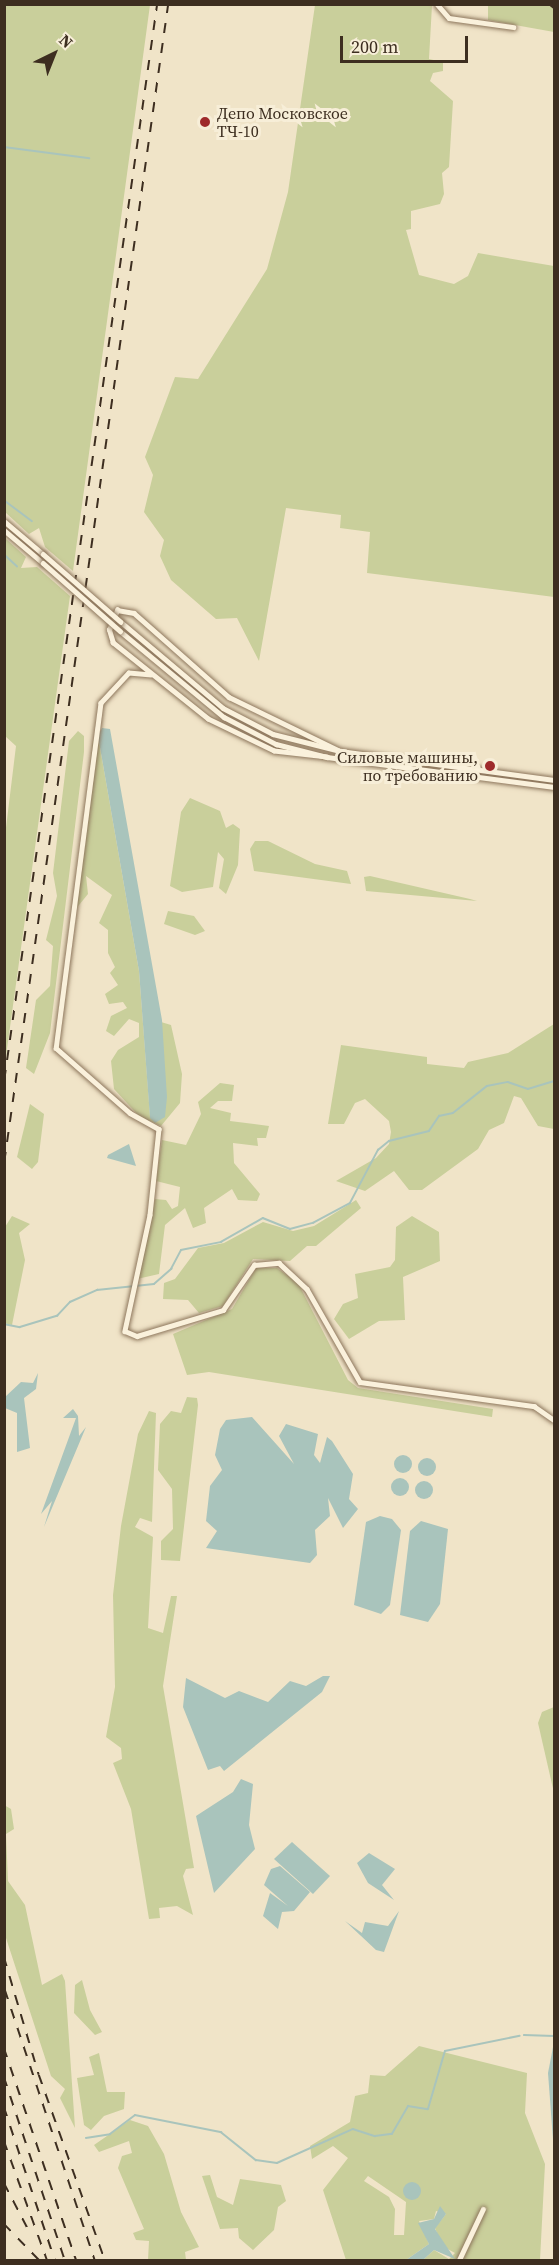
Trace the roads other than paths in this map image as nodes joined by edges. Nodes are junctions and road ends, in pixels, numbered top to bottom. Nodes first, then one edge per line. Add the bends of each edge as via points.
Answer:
1 (437, 4) edge
2 (513, 27) dead end
3 (4, 521) edge
4 (4, 530) edge
5 (131, 659) junction
6 (129, 673) junction
7 (151, 675) junction
8 (340, 751) junction
9 (327, 757) junction
10 (555, 780) edge
11 (555, 787) edge
12 (555, 1420) edge
13 (483, 2209) dead end
14 (459, 2260) edge

1 - 2 street via 449,18
3 - 8 street, bridge via 240,718 293,741
4 - 9 street, bridge via 120,631 244,729
5 - 6 street
5 - 7 street
5 - 8 street via 110,639 120,609 134,613 229,697
6 - 7 street
6 - 12 street via 107,692 94,735 56,1048 130,1113 159,1129 150,1215 123,1328 137,1336 223,1310 232,1305 254,1265 279,1263 307,1289 360,1382 534,1406
7 - 9 street via 240,738 299,758
8 - 10 street
9 - 11 street
13 - 14 street

